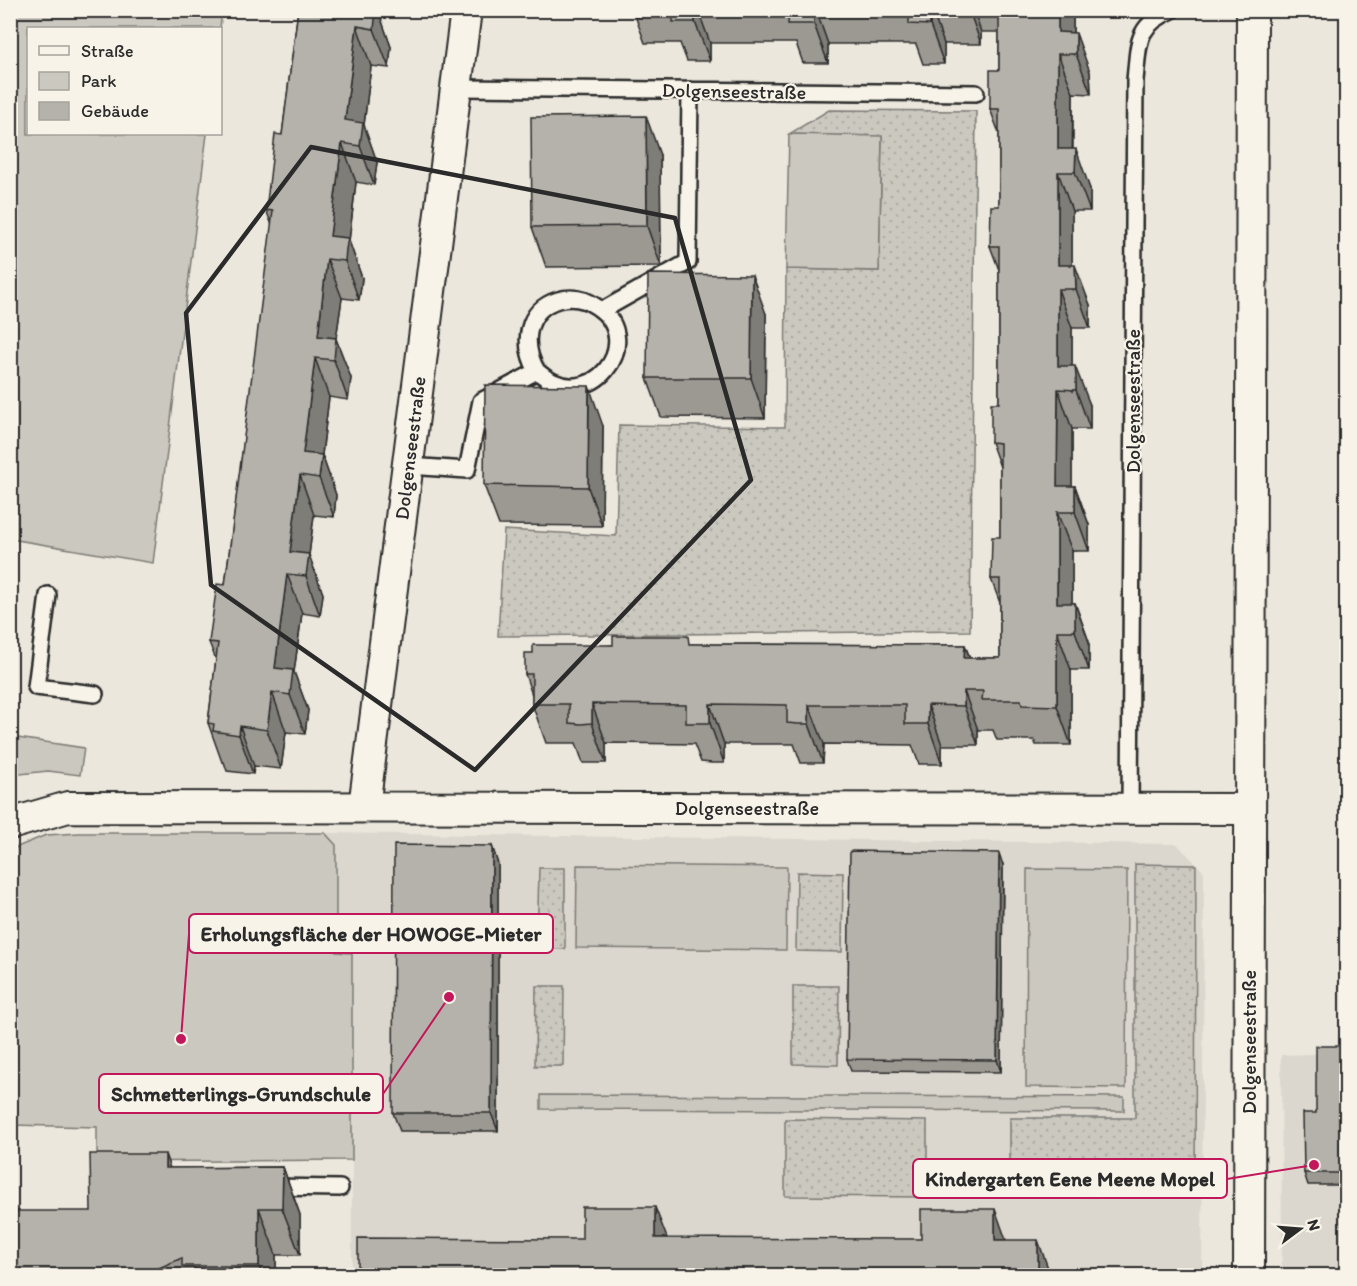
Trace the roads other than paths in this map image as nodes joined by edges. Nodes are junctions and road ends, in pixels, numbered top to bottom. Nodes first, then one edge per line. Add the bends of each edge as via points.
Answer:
1 (466, 10) edge
2 (1172, 10) edge
3 (1252, 10) edge
4 (456, 88) junction
5 (690, 90) junction
6 (976, 93) dead end
7 (603, 310) junction
8 (537, 371) junction
9 (409, 466) junction
10 (48, 595) dead end
11 (94, 694) dead end
12 (364, 807) junction
13 (1130, 809) junction
14 (1250, 809) junction
15 (10, 824) edge
16 (249, 1186) edge
17 (340, 1188) dead end
18 (1249, 1275) edge

1 - 4 street, Dolgenseestraße
2 - 13 lane, Dolgenseestraße via 1152,19 1140,39 1135,80
3 - 14 street, Dolgenseestraße
4 - 5 lane, Dolgenseestraße
4 - 9 street, Dolgenseestraße
5 - 6 lane, Dolgenseestraße
5 - 7 lane via 688,262
7 - 8 lane via 591,302 568,298 543,308 527,337 527,349
7 - 8 lane via 616,343 615,355 602,375 589,384 574,387 556,384
8 - 9 lane via 481,401 467,470
9 - 12 street, Dolgenseestraße
10 - 11 lane via 36,687
12 - 13 street, Dolgenseestraße
12 - 15 street, Dolgenseestraße via 68,807
13 - 14 street, Dolgenseestraße
14 - 18 street, Dolgenseestraße
16 - 17 lane

